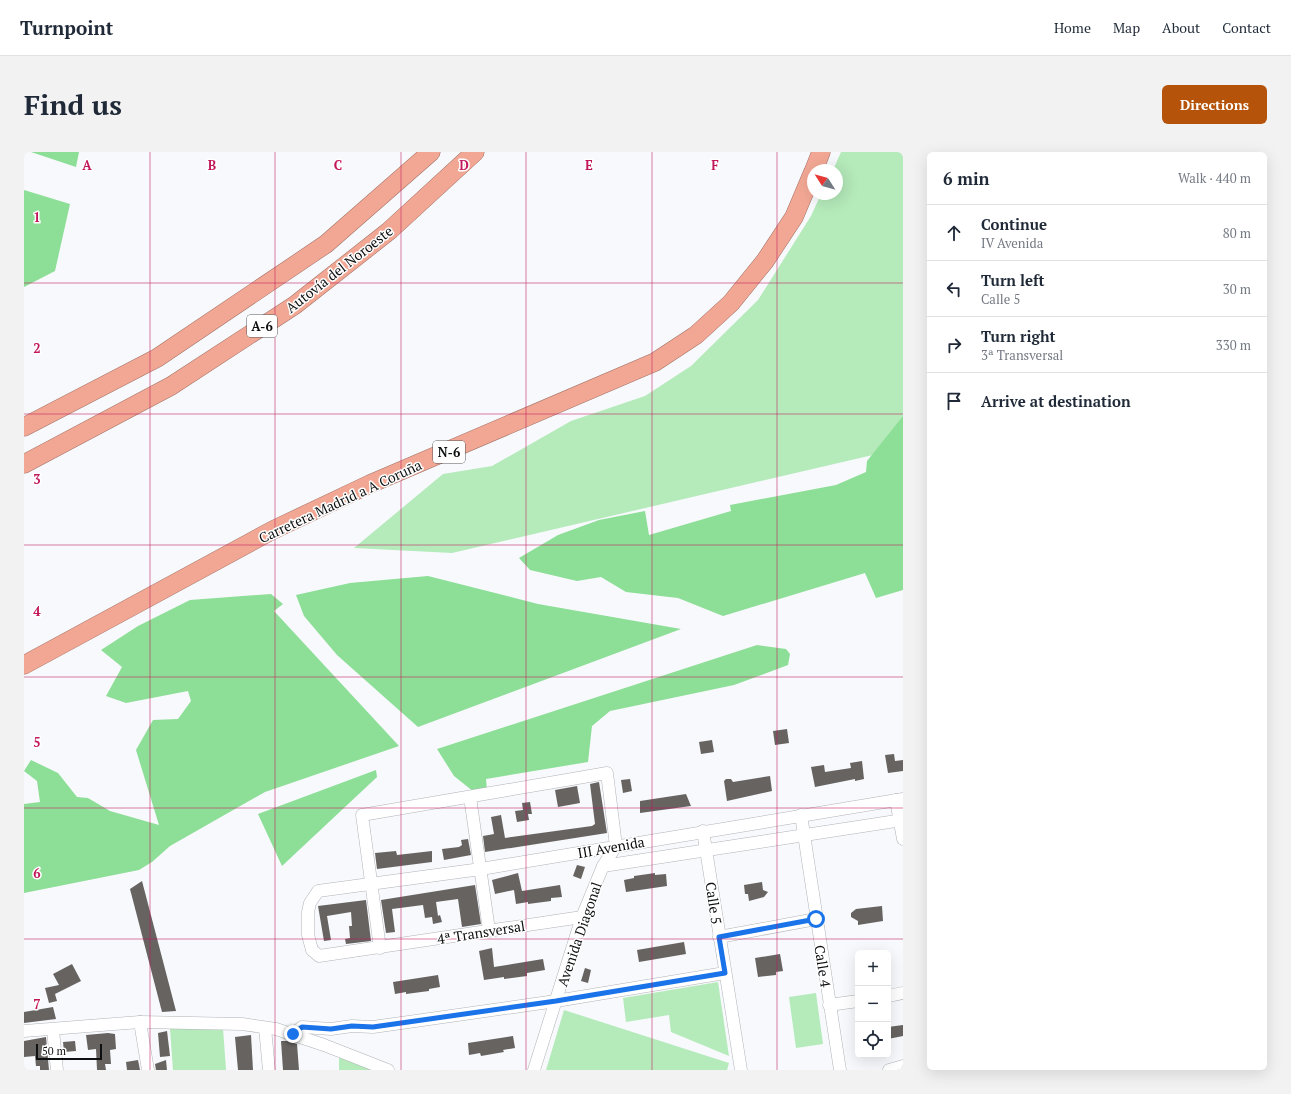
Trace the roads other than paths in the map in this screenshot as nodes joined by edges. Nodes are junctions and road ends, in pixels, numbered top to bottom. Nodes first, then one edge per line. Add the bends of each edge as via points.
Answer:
1 (431, 152) edge
2 (475, 152) edge
3 (821, 152) edge
4 (816, 164) edge
5 (807, 186) edge
6 (24, 427) edge
7 (24, 464) edge
8 (24, 665) edge
9 (470, 797) junction
10 (900, 799) edge
11 (801, 815) junction
12 (902, 820) edge
13 (703, 830) junction
14 (803, 835) junction
15 (903, 839) edge
16 (616, 846) junction
17 (707, 851) junction
18 (603, 866) junction
19 (481, 868) junction
20 (371, 883) junction
21 (582, 917) junction
22 (816, 919) junction
23 (489, 930) junction
24 (719, 937) junction
25 (380, 948) junction
26 (315, 953) joint
27 (725, 973) junction
28 (903, 993) edge
29 (891, 995) edge
30 (556, 1001) junction
31 (855, 1001) edge
32 (829, 1005) junction
33 (140, 1022) junction
34 (265, 1028) junction
35 (53, 1030) junction
36 (24, 1031) edge
37 (293, 1034) junction
38 (903, 1066) edge
39 (57, 1070) edge
40 (148, 1070) edge
41 (269, 1070) edge
42 (388, 1070) edge
43 (534, 1070) edge
44 (741, 1070) edge
45 (840, 1070) edge
46 (889, 1070) edge

1 - 6 highway, Autovía del Noroeste / A-6 via 326,244 157,358
2 - 7 highway, Autovía del Noroeste / A-6 via 389,231 295,305 171,386
3 - 4 highway, Carretera Madrid a A Coruña / N-6
5 - 8 highway, Carretera Madrid a A Coruña / N-6 via 794,217 765,262 731,304 696,335 655,362 370,484 273,530
9 - 16 street via 606,773
9 - 19 street
9 - 20 street via 362,816
10 - 11 street, III Avenida
10 - 12 street
11 - 13 street, III Avenida
11 - 14 street, Calle 4
12 - 14 street, III Avenida
12 - 15 street
13 - 16 street, III Avenida
13 - 17 street, Calle 5
14 - 17 street, III Avenida
14 - 22 street, Calle 4
16 - 18 street, Avenida Diagonal
16 - 19 street, III Avenida
17 - 18 street, III Avenida
17 - 24 street, Calle 5
18 - 21 street, Avenida Diagonal
19 - 20 street, III Avenida
19 - 23 street
20 - 25 street
20 - 26 street, III Avenida via 318,891 310,903 308,912 308,935
21 - 23 street, 4ª Transversal
21 - 30 street, Avenida Diagonal
22 - 24 street
22 - 32 street, Calle 4
23 - 25 street, 4ª Transversal
24 - 27 street, Calle 5
25 - 26 street, 4ª Transversal via 320,956
27 - 30 street
27 - 44 street, Calle 5
28 - 29 street
30 - 37 street via 373,1027 302,1027
30 - 43 street, Avenida Diagonal
31 - 32 street
32 - 45 street, Calle 4
33 - 34 street via 242,1024
33 - 35 street
33 - 40 street
34 - 37 street
34 - 41 street
35 - 36 street
35 - 39 street
37 - 42 street
38 - 46 street

